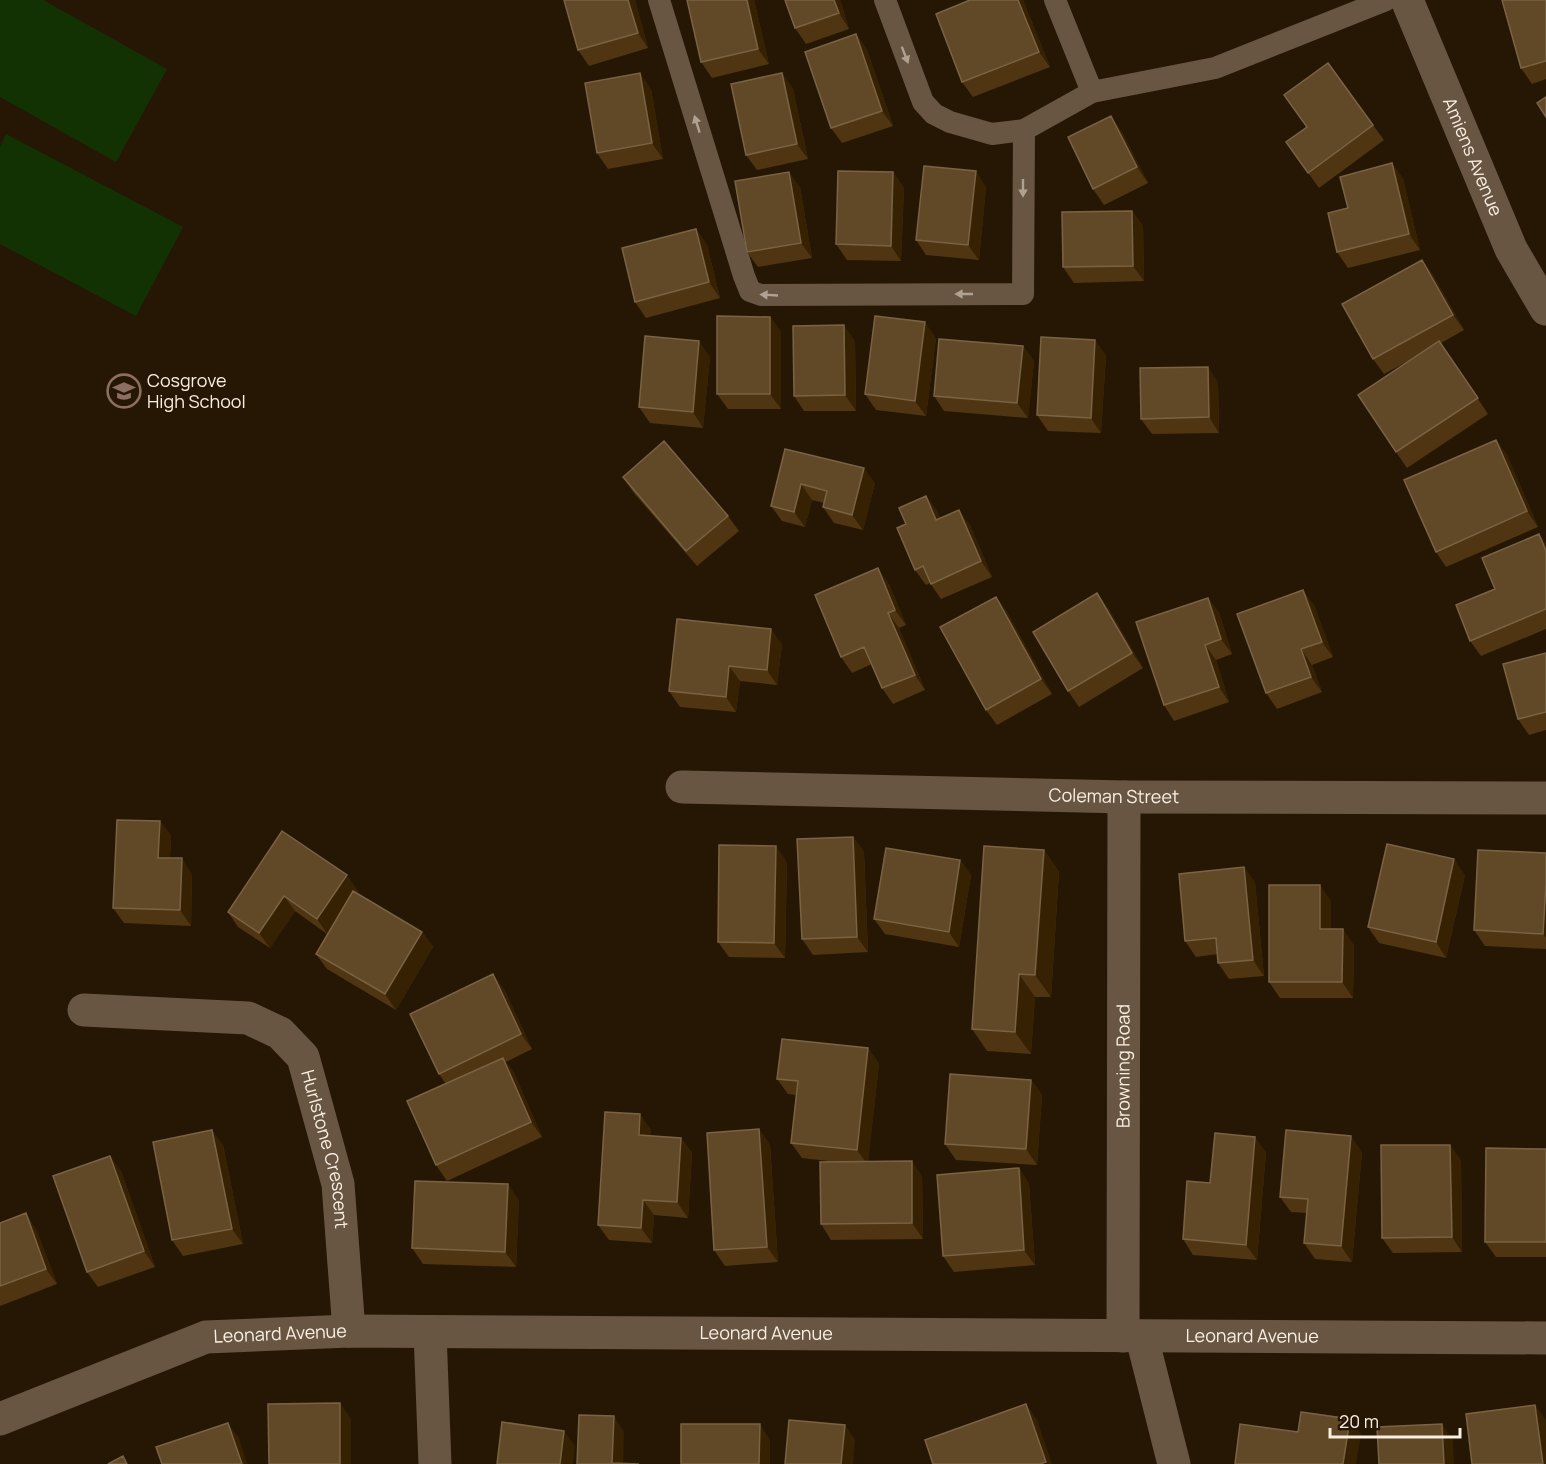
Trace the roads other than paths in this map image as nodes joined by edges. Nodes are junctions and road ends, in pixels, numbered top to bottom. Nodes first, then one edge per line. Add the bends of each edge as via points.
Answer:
1 (659, 0) edge
2 (885, 0) edge
3 (1055, 0) edge
4 (1386, 0) edge
5 (1407, 0) edge
6 (1092, 93) junction
7 (1023, 130) junction
8 (1546, 309) edge
9 (682, 787) dead end
10 (1124, 796) junction
11 (1546, 798) edge
12 (84, 1010) dead end
13 (349, 1331) junction
14 (430, 1332) junction
15 (1132, 1337) junction
16 (1546, 1338) edge
17 (0, 1419) edge
18 (435, 1464) edge
19 (1174, 1464) edge

7 -> 1 lane via 1023,294 761,296 750,291 744,276
2 -> 7 lane via 923,102 934,114 992,134
3 - 6 lane
4 - 6 lane via 1215,68
5 - 8 street, Amiens Avenue via 1511,249
6 - 7 lane
9 - 10 street, Coleman Street
10 - 11 street, Coleman Street
10 - 15 street, Browning Road
12 - 13 street, Hurlstone Crescent via 248,1018 280,1033 303,1057 338,1184
13 - 14 street, Leonard Avenue
13 - 17 street, Leonard Avenue via 206,1337
14 - 15 street, Leonard Avenue
14 - 18 street
15 - 16 street, Leonard Avenue
15 - 19 street, Browning Road

